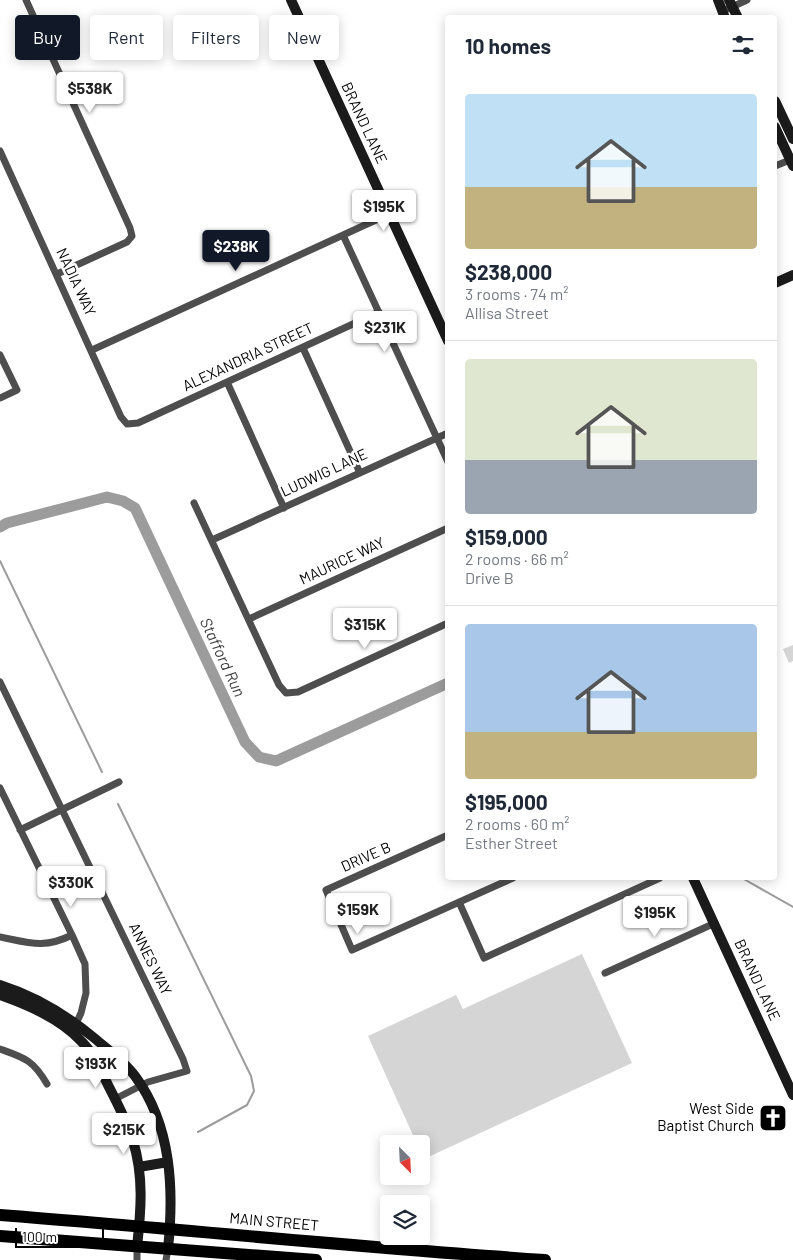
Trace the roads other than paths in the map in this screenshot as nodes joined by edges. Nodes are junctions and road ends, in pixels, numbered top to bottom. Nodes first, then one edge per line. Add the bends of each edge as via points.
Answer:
1 (26, 0) edge
2 (291, 0) edge
3 (747, 0) edge
4 (724, 5) edge
5 (735, 15) edge
6 (778, 114) edge
7 (777, 132) edge
8 (793, 139) edge
9 (0, 151) edge
10 (2, 159) edge
11 (791, 163) edge
12 (777, 166) edge
13 (389, 214) junction
14 (343, 234) junction
15 (57, 274) junction
16 (793, 274) edge
17 (777, 282) edge
18 (379, 312) junction
19 (445, 334) edge
20 (302, 348) junction
21 (92, 350) junction
22 (0, 354) edge
23 (227, 382) junction
24 (0, 398) edge
25 (127, 424) joint
26 (445, 434) edge
27 (436, 438) junction
28 (445, 456) edge
29 (360, 473) junction
30 (194, 503) dead end
31 (284, 508) junction
32 (445, 529) edge
33 (212, 540) junction
34 (248, 619) junction
35 (445, 624) edge
36 (0, 682) edge
37 (119, 782) dead end
38 (0, 788) edge
39 (63, 810) junction
40 (20, 830) junction
41 (445, 836) edge
42 (508, 880) edge
43 (650, 880) edge
44 (695, 880) edge
45 (459, 902) junction
46 (714, 923) junction
47 (72, 935) junction
48 (0, 937) edge
49 (605, 973) dead end
50 (0, 985) edge
51 (0, 996) edge
52 (74, 1028) junction
53 (0, 1049) edge
54 (47, 1084) dead end
55 (141, 1085) junction
56 (793, 1095) edge
57 (115, 1099) junction
58 (168, 1162) junction
59 (139, 1167) junction
60 (0, 1215) edge
61 (140, 1225) junction
62 (170, 1229) junction
63 (0, 1236) edge
64 (137, 1247) junction
65 (167, 1254) edge
66 (137, 1260) edge
67 (316, 1260) edge
68 (546, 1260) edge

1 - 15 street via 132,236 127,242
2 - 13 street, BRAND LANE
3 - 4 street
4 - 5 street
6 - 8 street
7 - 11 street
9 - 10 street, NADIA WAY
10 - 15 street, NADIA WAY
11 - 12 street
13 - 14 street
13 - 19 street, BRAND LANE
14 - 18 street
14 - 21 street
15 - 21 street, NADIA WAY
16 - 17 street
18 - 20 street, ALEXANDRIA STREET
18 - 27 street
20 - 23 street, ALEXANDRIA STREET
20 - 29 street
21 - 25 street, NADIA WAY
22 - 24 street via 17,390
23 - 25 street, ALEXANDRIA STREET via 138,423
23 - 31 street
26 - 27 street, LUDWIG LANE
27 - 28 street
27 - 29 street, LUDWIG LANE
29 - 31 street, LUDWIG LANE
30 - 33 street
31 - 33 street, LUDWIG LANE
32 - 34 street, MAURICE WAY
33 - 34 street
34 - 35 street via 279,685 286,693 298,692
36 - 39 street, ANNES WAY
37 - 39 street
38 - 40 street
39 - 40 street
39 - 55 street, ANNES WAY via 188,1071
40 - 47 street
41 - 45 street, DRIVE B via 326,890 352,950
42 - 45 street, DRIVE B
43 - 45 street via 484,958
44 - 46 street, BRAND LANE
46 - 49 street
46 - 56 street, BRAND LANE
47 - 48 street via 44,944
47 - 52 street via 87,976 84,1004
50 - 52 street via 43,1003
51 - 52 street
52 - 55 street via 127,1066
52 - 57 street via 78,1038 91,1052
53 - 54 street via 23,1057 38,1068
55 - 57 street, ANNES WAY
55 - 58 street via 159,1123
57 - 59 street via 134,1141
58 - 59 street
58 - 62 street via 172,1196
59 - 61 street via 142,1194
60 - 61 highway, MAIN STREET
61 - 62 highway, MAIN STREET
61 - 64 street
62 - 65 street
62 - 68 highway, MAIN STREET
63 - 64 highway
64 - 65 highway
64 - 66 street
65 - 67 highway

